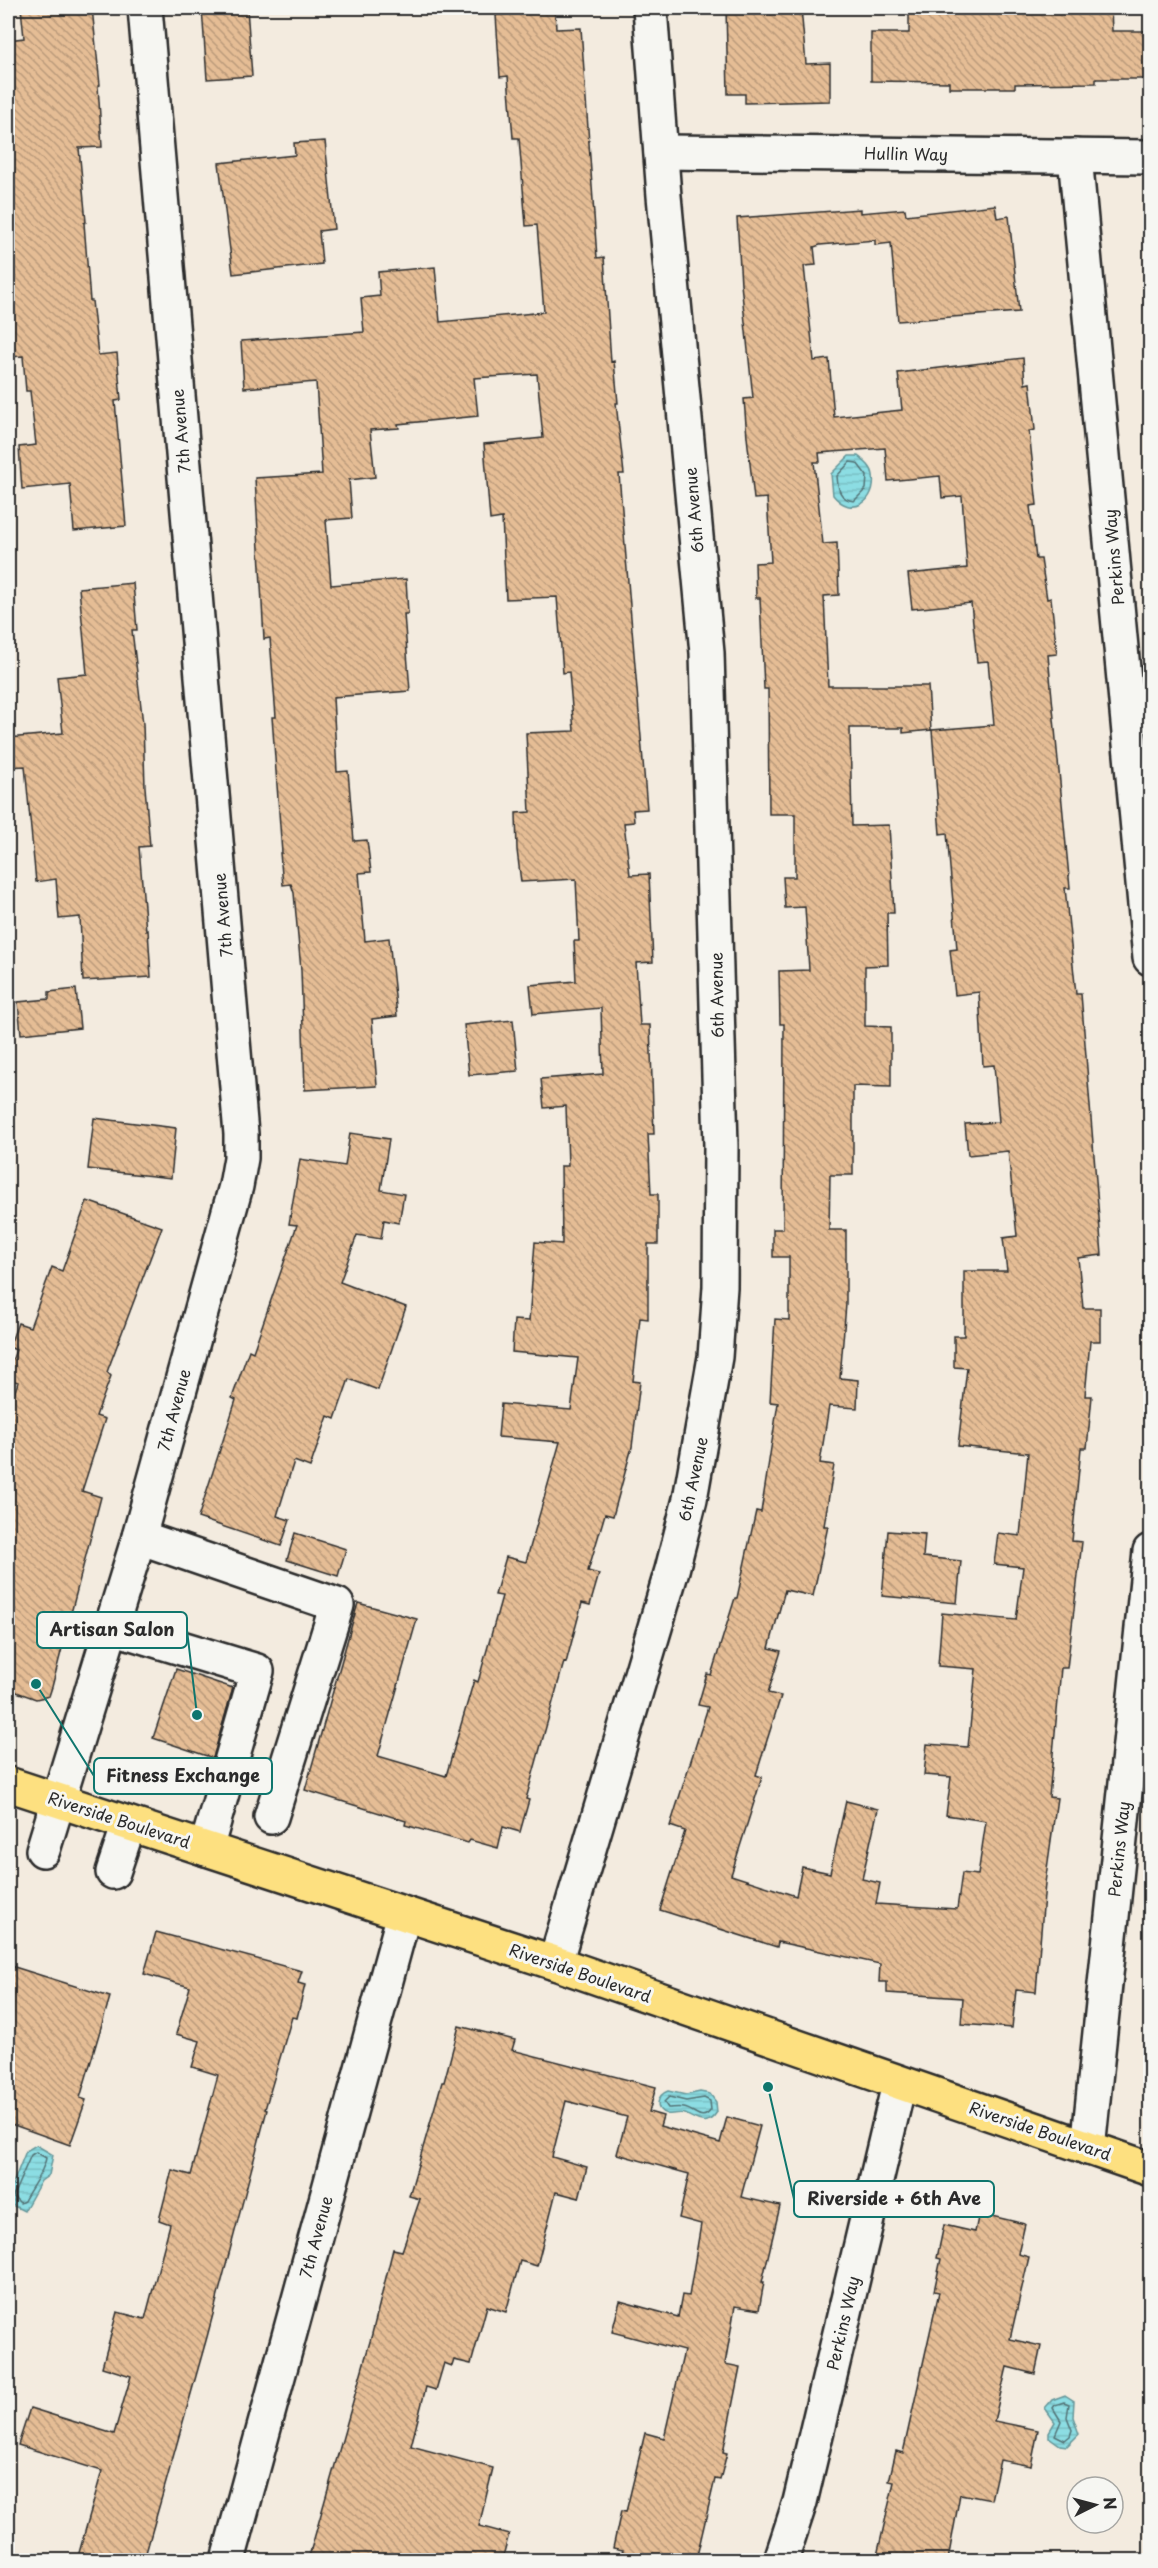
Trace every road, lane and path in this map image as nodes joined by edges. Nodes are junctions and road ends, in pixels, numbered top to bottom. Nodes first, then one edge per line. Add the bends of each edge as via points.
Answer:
1 (145, 8) edge
2 (650, 8) edge
3 (662, 152) junction
4 (1075, 156) junction
5 (1150, 157) edge
6 (1150, 958) edge
7 (139, 1538) junction
8 (1150, 1551) edge
9 (112, 1627) junction
10 (8, 1784) edge
11 (60, 1800) junction
12 (272, 1817) dead end
13 (129, 1824) junction
14 (206, 1849) junction
15 (43, 1850) dead end
16 (113, 1872) dead end
17 (404, 1914) junction
18 (555, 1963) junction
19 (899, 2084) junction
20 (1088, 2148) junction
21 (1150, 2169) edge
22 (228, 2560) edge
23 (781, 2560) edge

1 - 7 street, 7th Avenue via 241,1142 236,1186
2 - 3 street, 6th Avenue
3 - 4 street, Hullin Way
3 - 18 street, 6th Avenue via 707,653 721,1146 720,1287 715,1357 690,1499
4 - 5 street, Hullin Way
4 - 6 street, Perkins Way
7 - 9 street, 7th Avenue
7 - 12 street via 337,1605
8 - 20 street, Perkins Way
9 - 11 street, 7th Avenue
9 - 14 street via 257,1671
10 - 11 main road, Riverside Boulevard
11 - 13 main road, Riverside Boulevard
11 - 15 street, 7th Avenue
13 - 14 main road, Riverside Boulevard
13 - 16 street
14 - 17 main road, Riverside Boulevard
17 - 18 main road, Riverside Boulevard
17 - 22 street, 7th Avenue
18 - 19 main road, Riverside Boulevard
19 - 20 main road, Riverside Boulevard
19 - 23 street, Perkins Way via 800,2502
20 - 21 main road, Riverside Boulevard

